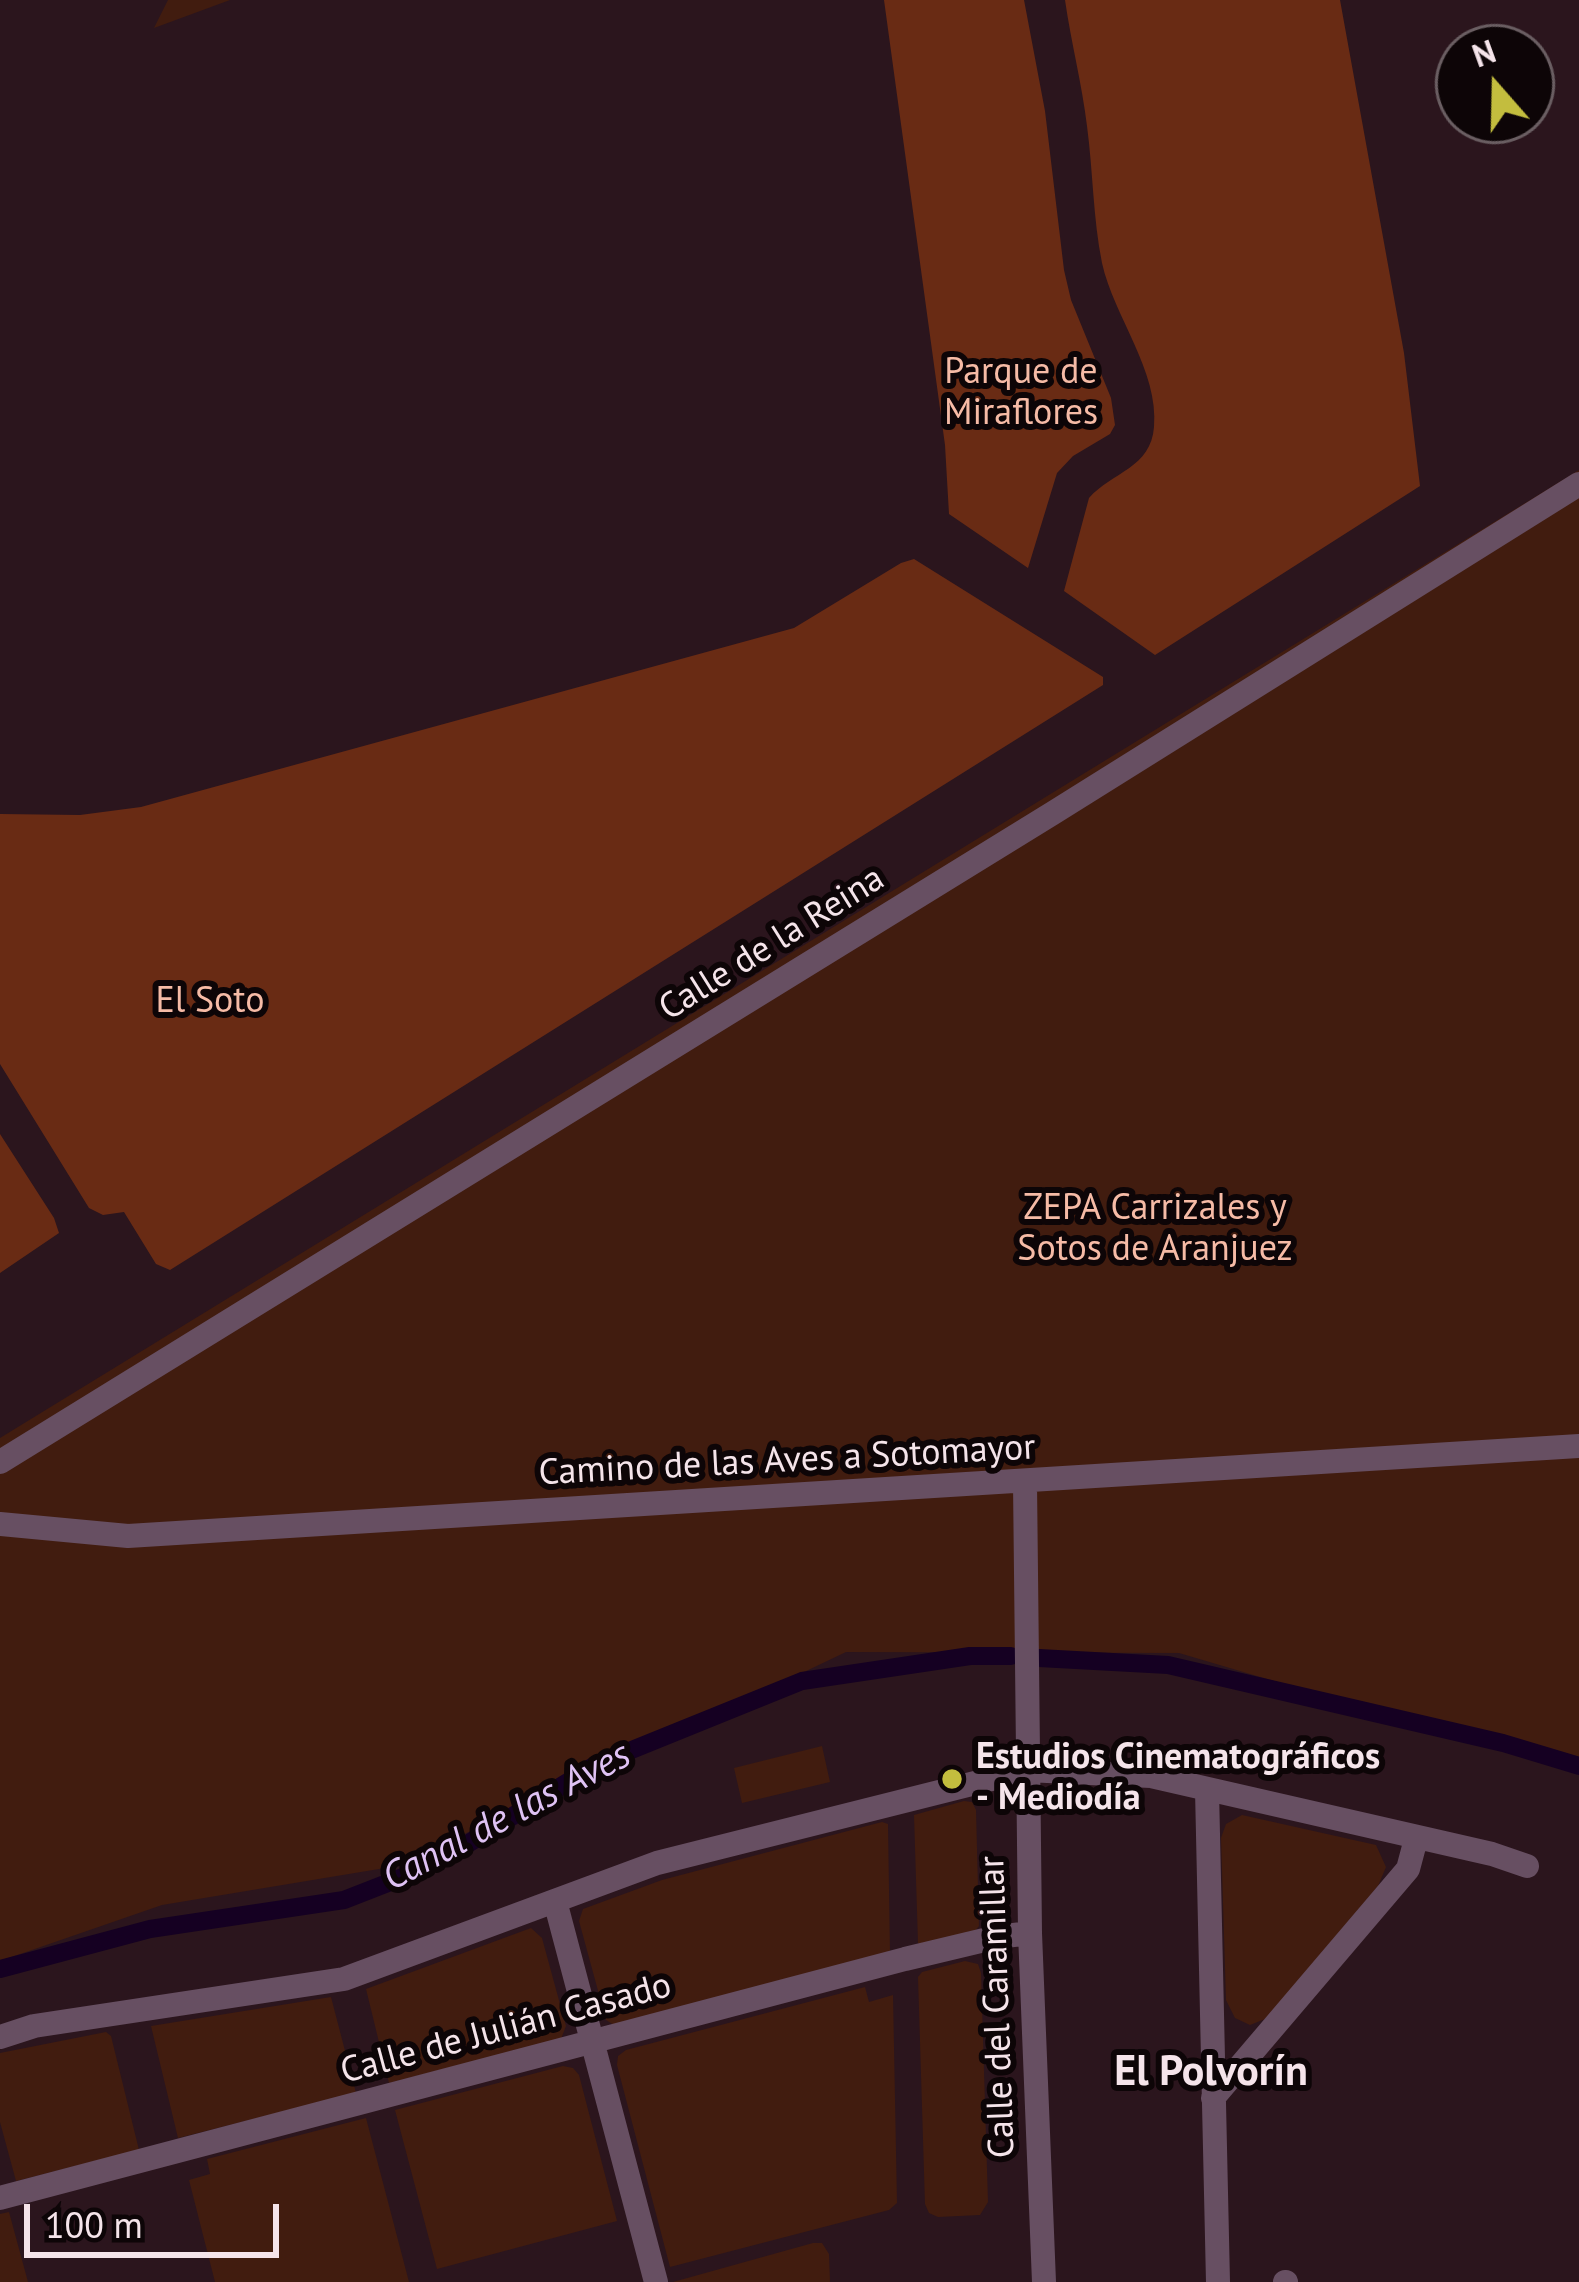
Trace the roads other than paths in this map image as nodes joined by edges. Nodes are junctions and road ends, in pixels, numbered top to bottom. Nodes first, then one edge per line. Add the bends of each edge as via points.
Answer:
1 (1579, 484) edge
2 (1579, 1446) edge
3 (0, 1462) edge
4 (1025, 1483) junction
5 (0, 1524) edge
6 (1027, 1770) junction
7 (1208, 1790) junction
8 (1416, 1839) junction
9 (1527, 1866) dead end
10 (555, 1901) junction
11 (1030, 1933) junction
12 (1212, 2030) junction
13 (0, 2037) edge
14 (592, 2044) junction
15 (1262, 2044) junction
16 (1214, 2098) junction
17 (0, 2198) edge
18 (656, 2282) edge
19 (1044, 2282) edge
20 (1218, 2282) edge

1 - 3 street, Calle de la Reina
2 - 4 street, Camino de las Aves a Sotomayor
4 - 5 street, Camino de las Aves a Sotomayor via 128,1536
4 - 6 street, Calle del Caramillar
6 - 7 street via 1151,1776
6 - 10 street via 657,1863
6 - 11 street, Calle del Caramillar
7 - 8 street
7 - 12 street
8 - 9 street
8 - 15 street via 1408,1869
10 - 13 street via 344,1978
10 - 14 street
11 - 14 street, Calle de Julián Casado
11 - 19 street, Calle del Caramillar
12 - 15 street
12 - 16 street
14 - 17 street, Calle de Julián Casado
14 - 18 street
15 - 16 street
16 - 20 street

